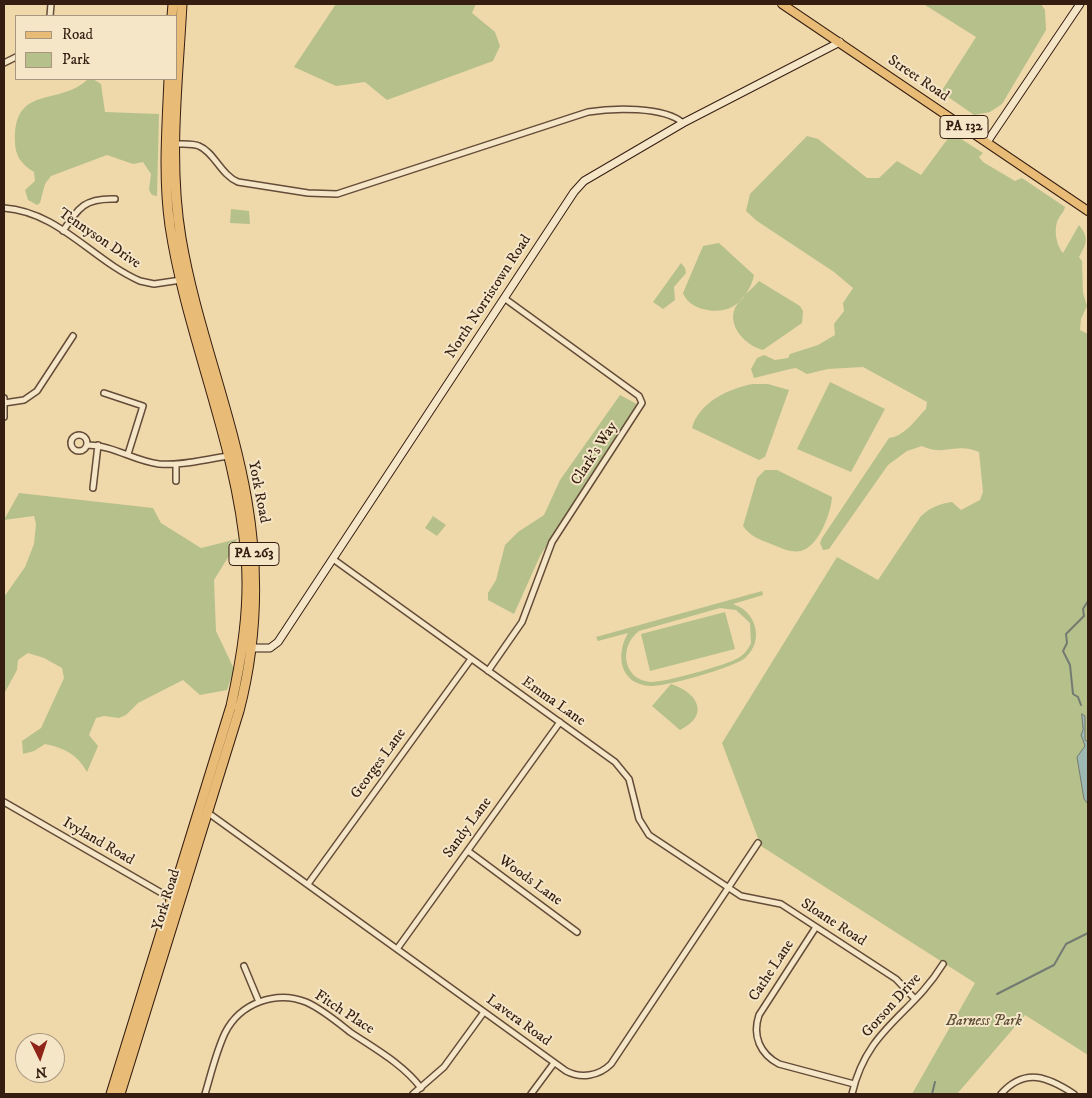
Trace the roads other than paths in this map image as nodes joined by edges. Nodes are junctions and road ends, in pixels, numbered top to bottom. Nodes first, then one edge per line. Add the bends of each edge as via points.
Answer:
1 (182, 4) edge
2 (782, 4) edge
3 (1080, 4) edge
4 (178, 40) edge
5 (840, 42) junction
6 (169, 80) edge
7 (177, 80) edge
8 (683, 123) junction
9 (987, 142) junction
10 (175, 144) junction
11 (115, 199) dead end
12 (4, 208) edge
13 (1088, 211) edge
14 (63, 231) junction
15 (181, 280) junction
16 (504, 298) junction
17 (74, 336) dead end
18 (104, 393) dead end
19 (4, 398) edge
20 (4, 403) edge
21 (4, 417) edge
22 (87, 446) dead end
23 (98, 446) junction
24 (128, 454) junction
25 (232, 455) junction
26 (176, 464) junction
27 (176, 480) dead end
28 (93, 488) dead end
29 (333, 559) junction
30 (247, 648) junction
31 (471, 659) junction
32 (488, 671) junction
33 (560, 722) junction
34 (4, 802) edge
35 (204, 811) junction
36 (758, 842) dead end
37 (468, 851) junction
38 (308, 884) junction
39 (728, 888) junction
40 (176, 901) junction
41 (816, 927) junction
42 (577, 932) dead end
43 (397, 949) junction
44 (943, 964) dead end
45 (244, 966) dead end
46 (916, 999) junction
47 (259, 1002) junction
48 (484, 1012) junction
49 (554, 1063) junction
50 (854, 1084) junction
51 (421, 1088) junction
52 (111, 1094) edge
53 (120, 1094) edge
54 (207, 1094) edge
55 (412, 1094) edge
56 (531, 1094) edge
57 (852, 1094) edge
58 (1001, 1094) edge
59 (1074, 1094) edge

1 - 4 highway, York Road / PA 263
2 - 5 main road, Street Road / PA 132
3 - 9 street
5 - 8 street, North Norristown Road
5 - 9 main road, Street Road / PA 132
6 - 15 highway, York Road / PA 263 via 167,196
7 - 10 highway, York Road / PA 263
8 - 10 street via 663,114 623,110 588,112 337,194 238,182 228,177 203,148 195,144
8 - 16 street, North Norristown Road via 584,181
9 - 13 main road, Street Road / PA 132
10 - 25 highway, York Road / PA 263 via 176,193 185,257
11 - 14 street via 96,199 84,204
12 - 14 street, Tennyson Drive via 34,214
14 - 15 street, Tennyson Drive via 140,281 154,284
15 - 25 highway, York Road / PA 263
16 - 29 street, North Norristown Road
16 - 32 street, Clark's Way via 639,396 642,403 552,542 522,622
17 - 20 street via 37,391 24,400
18 - 24 street via 143,406
19 - 20 street
20 - 21 street
22 - 23 street
23 - 24 street
23 - 28 street
24 - 26 street via 159,464
25 - 26 street
25 - 30 highway, York Road / PA 263 via 247,501 254,557 255,601
26 - 27 street
29 - 30 street, North Norristown Road via 278,642 270,648
29 - 31 street, Emma Lane
30 - 35 highway, York Road / PA 263 via 240,711
31 - 32 street, Emma Lane
31 - 38 street, Georges Lane
32 - 33 street, Emma Lane
33 - 37 street, Sandy Lane
33 - 39 street, Emma Lane via 624,771 632,788 639,819 649,835
34 - 40 street, Ivyland Road
35 - 38 street, Lavera Road
35 - 40 highway, York Road / PA 263
36 - 39 street, Lavera Road
37 - 42 street, Woods Lane
37 - 43 street, Sandy Lane
38 - 43 street, Lavera Road
39 - 41 street, Sloane Road via 741,896 781,904
39 - 49 street, Lavera Road via 611,1064 602,1071 582,1076 571,1074
40 - 52 highway, York Road / PA 263
40 - 53 highway, York Road / PA 263
41 - 46 street, Sloane Road via 896,979
41 - 50 street, Cathe Lane via 759,1015 756,1026 758,1040 768,1057 779,1064
43 - 48 street, Lavera Road
44 - 46 street, Gorson Drive
45 - 47 street
46 - 50 street, Gorson Drive via 874,1042
47 - 51 street, Fitch Place via 287,998 314,1006 405,1070
47 - 54 street, Fitch Place via 241,1013 226,1032
48 - 49 street, Lavera Road
48 - 51 street via 444,1067
49 - 56 street
50 - 57 street, Gorson Drive
51 - 55 street
58 - 59 street via 1019,1080 1039,1077 1056,1082

